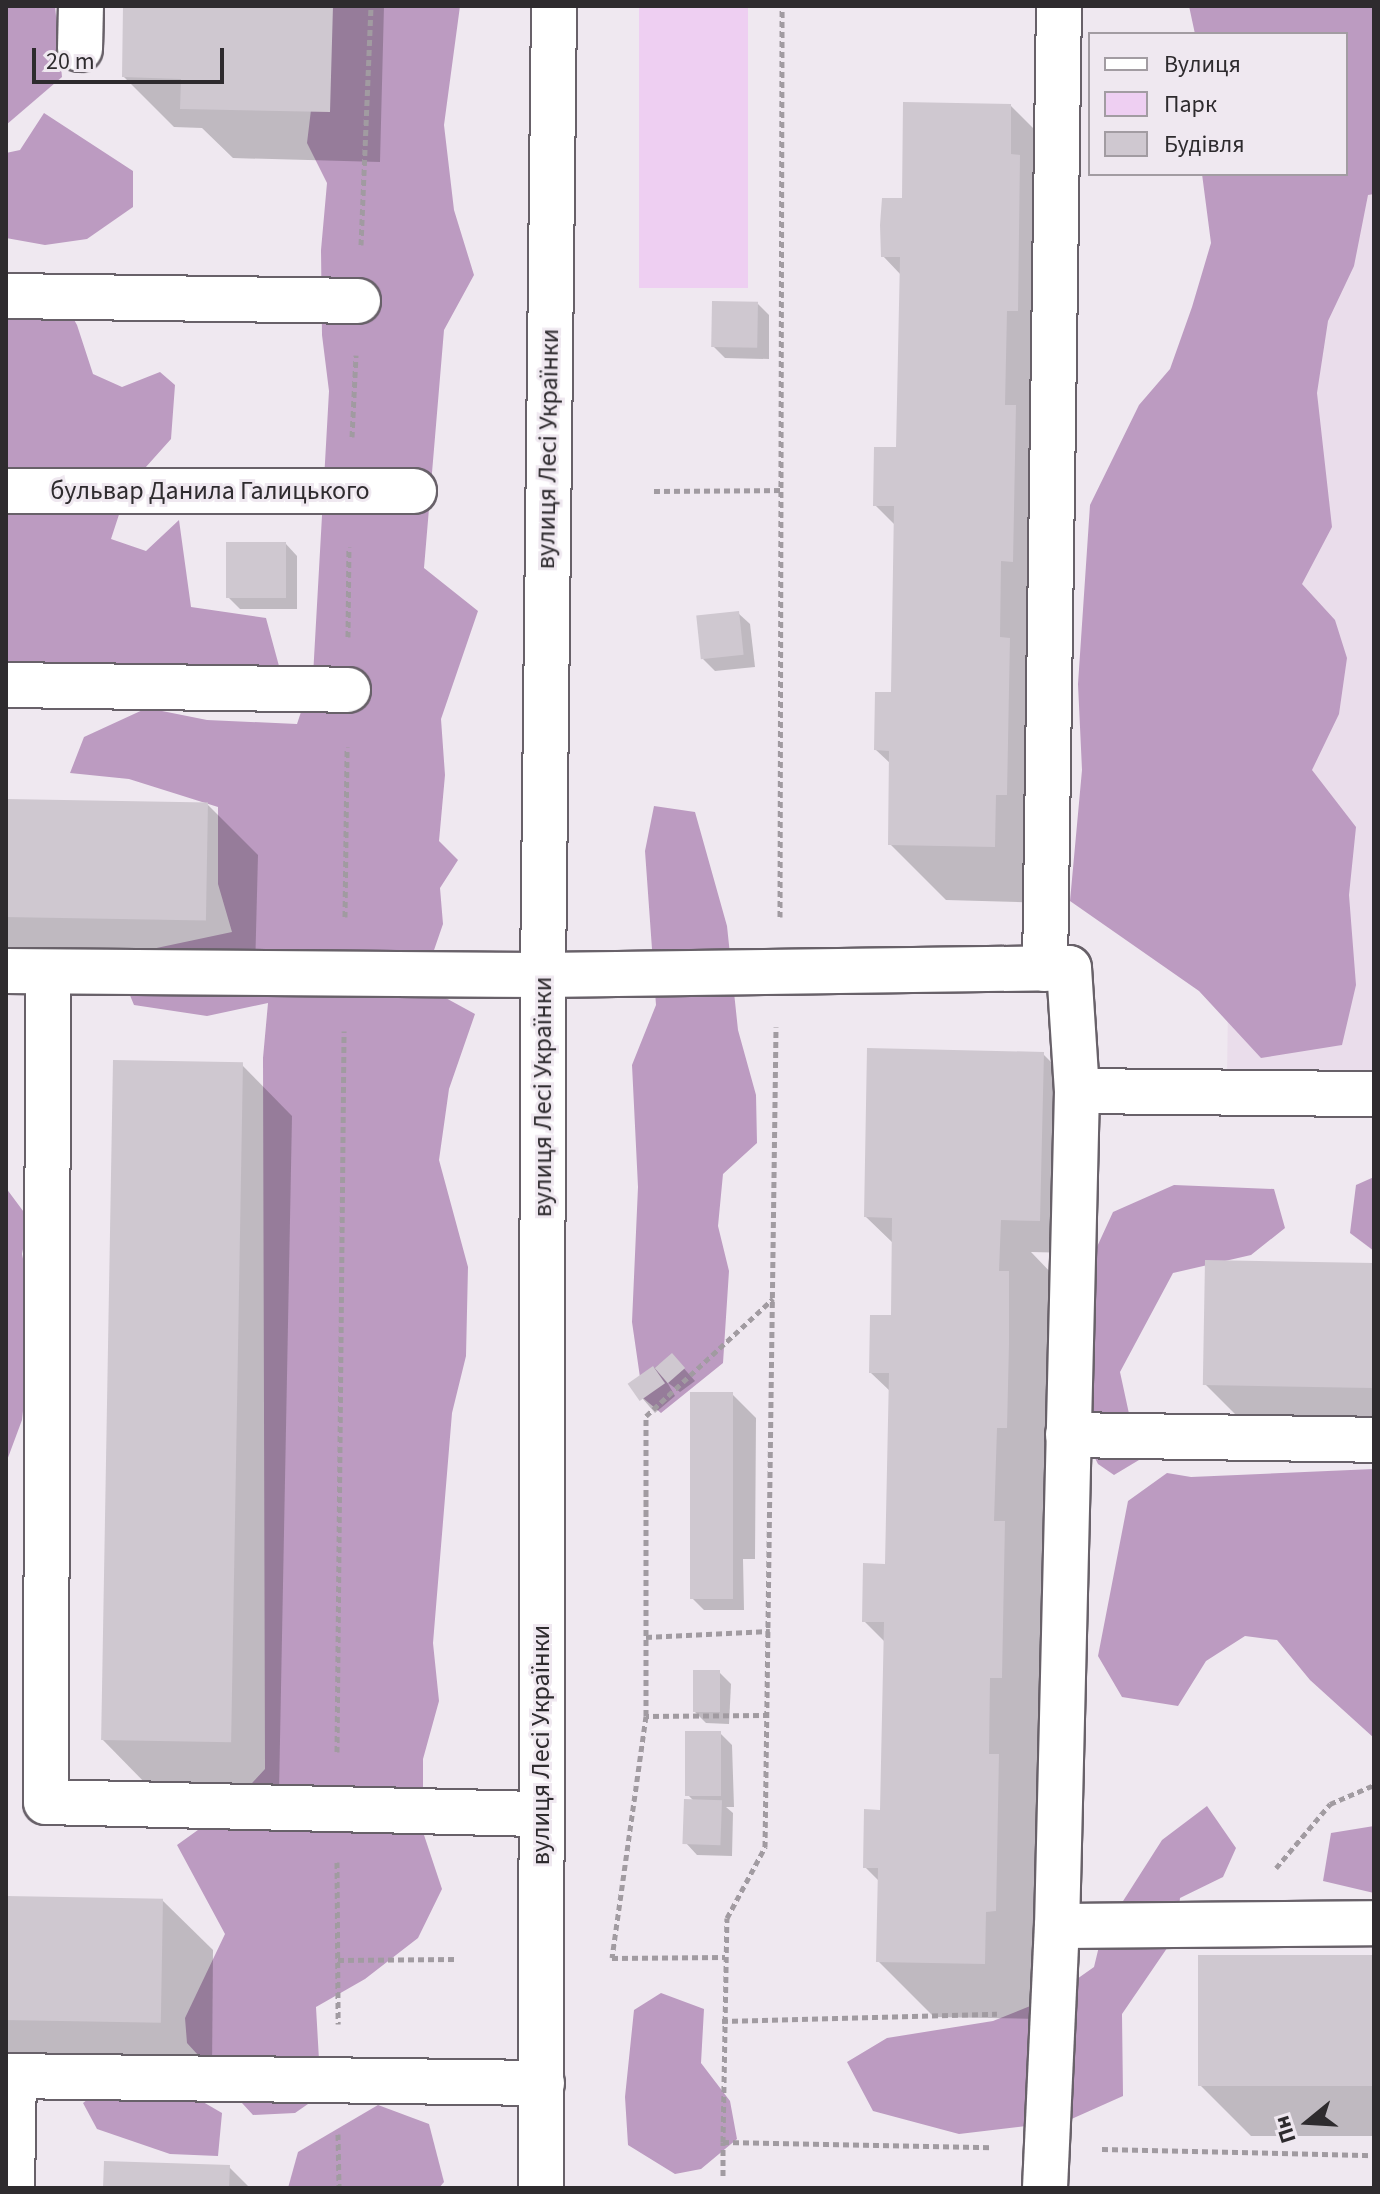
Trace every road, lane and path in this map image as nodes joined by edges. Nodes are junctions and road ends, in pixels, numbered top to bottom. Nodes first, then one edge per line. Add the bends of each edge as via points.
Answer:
1 (81, 6) edge
2 (371, 6) edge
3 (554, 6) edge
4 (782, 6) edge
5 (1059, 6) edge
6 (80, 49) dead end
7 (6, 296) edge
8 (358, 301) junction
9 (783, 490) junction
10 (6, 491) edge
11 (414, 491) dead end
12 (654, 491) dead end
13 (350, 493) junction
14 (6, 685) edge
15 (348, 690) junction
16 (1045, 969) junction
17 (27, 972) edge
18 (778, 972) junction
19 (345, 973) junction
20 (543, 975) junction
21 (1077, 1091) junction
22 (1374, 1094) edge
23 (773, 1299) junction
24 (1068, 1435) junction
25 (1374, 1440) edge
26 (770, 1631) junction
27 (646, 1637) junction
28 (769, 1715) junction
29 (646, 1716) junction
30 (1374, 1785) edge
31 (337, 1809) junction
32 (541, 1814) junction
33 (1374, 1923) edge
34 (1229, 1925) junction
35 (1057, 1926) junction
36 (725, 1957) junction
37 (457, 1959) dead end
38 (338, 1960) junction
39 (1050, 1998) junction
40 (722, 2021) junction
41 (10, 2076) edge
42 (338, 2080) junction
43 (542, 2083) junction
44 (723, 2142) dead end
45 (12, 2188) edge
46 (339, 2188) edge
47 (541, 2188) edge
48 (1045, 2188) edge

1 - 6 main road
2 - 8 path
3 - 20 main road, вулиця Лесі Українки
4 - 9 path
5 - 16 main road
7 - 8 main road
8 - 13 path
9 - 12 path
9 - 18 path via 784,805
10 - 13 main road, бульвар Данила Галицького
11 - 13 main road, бульвар Данила Галицького
13 - 15 path
14 - 15 main road
15 - 19 path
16 - 18 main road
16 - 21 main road via 1069,968
17 - 19 main road
17 - 31 main road via 46,1802
18 - 20 main road
18 - 23 path
19 - 20 main road
19 - 31 path
20 - 32 main road, вулиця Лесі Українки
21 - 22 main road
21 - 24 main road
23 - 26 path
23 - 27 path via 646,1416
24 - 25 main road
24 - 35 main road
26 - 27 path
26 - 28 path
27 - 29 path
28 - 29 path
28 - 36 path via 765,1847 727,1918
29 - 36 path via 612,1958
30 - 34 path via 1330,1804
31 - 32 main road
31 - 38 path
32 - 43 main road, вулиця Лесі Українки
33 - 34 main road
34 - 35 main road
35 - 39 main road
36 - 40 path
37 - 38 path
38 - 42 path
39 - 40 path via 991,2016
39 - 48 main road
40 - 44 path
41 - 42 main road
41 - 45 main road
42 - 43 main road
42 - 46 path
43 - 47 main road, вулиця Лесі Українки

